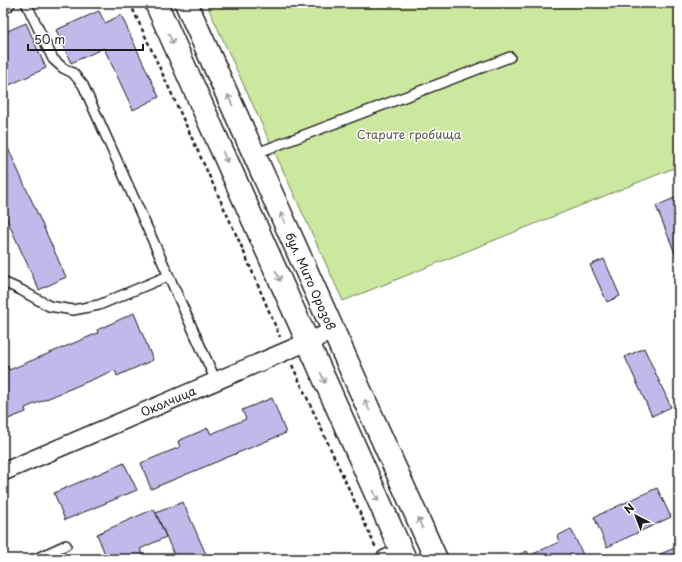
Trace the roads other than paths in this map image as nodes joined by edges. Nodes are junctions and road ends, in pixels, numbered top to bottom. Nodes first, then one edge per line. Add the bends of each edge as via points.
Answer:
1 (26, 3) edge
2 (156, 3) edge
3 (186, 3) edge
4 (510, 57) dead end
5 (254, 154) junction
6 (168, 276) junction
7 (3, 282) edge
8 (333, 331) junction
9 (307, 342) junction
10 (216, 381) junction
11 (3, 472) edge
12 (66, 545) dead end
13 (392, 555) edge
14 (35, 559) edge
15 (436, 559) edge

1 - 6 lane via 52,59 73,73 83,85
2 -> 9 main road
5 -> 3 main road, бул. Мито Орозов
4 - 5 lane
8 -> 5 main road, бул. Мито Орозов
6 - 7 lane via 99,305 73,310 49,306
6 - 10 lane
8 - 9 street, Околчица
15 -> 8 main road, бул. Мито Орозов
9 - 10 street, Околчица
9 -> 13 main road
10 - 11 street, Околчица
12 - 14 lane

